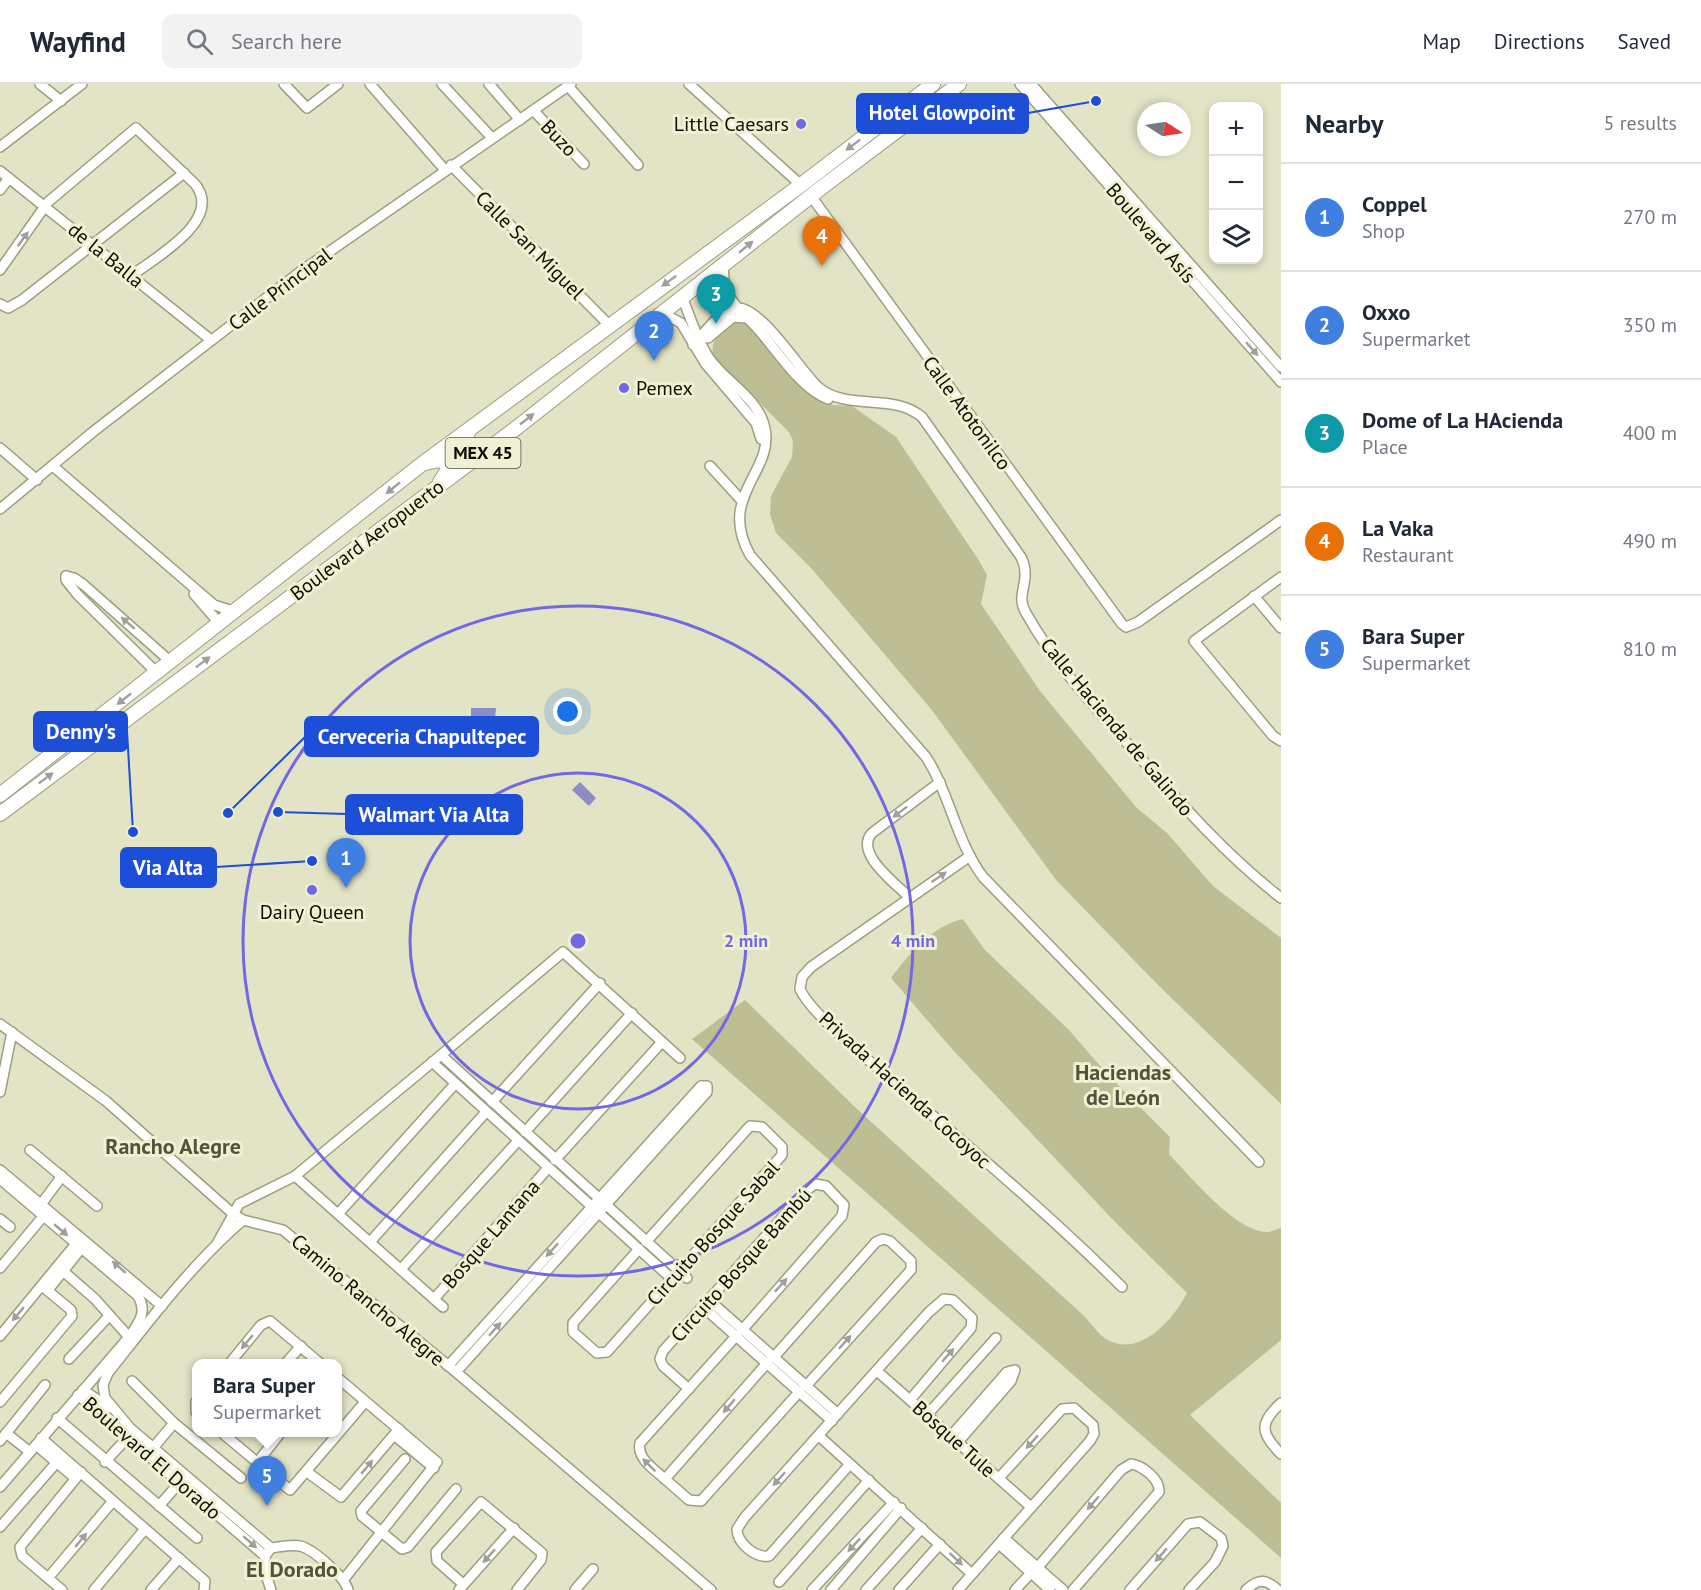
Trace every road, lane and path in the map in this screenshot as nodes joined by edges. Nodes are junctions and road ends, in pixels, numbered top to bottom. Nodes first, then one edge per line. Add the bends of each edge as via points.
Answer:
1 (40, 84) edge
2 (82, 84) edge
3 (284, 84) edge
4 (338, 84) edge
5 (370, 84) edge
6 (442, 84) edge
7 (489, 84) edge
8 (689, 84) edge
9 (933, 84) edge
10 (959, 84) edge
11 (1024, 84) edge
12 (570, 85) edge
13 (61, 101) junction
14 (534, 111) junction
15 (520, 120) junction
16 (492, 138) junction
17 (0, 147) edge
18 (585, 164) dead end
19 (638, 165) dead end
20 (448, 167) junction
21 (0, 171) edge
22 (184, 173) junction
23 (9, 178) junction
24 (801, 185) junction
25 (0, 190) edge
26 (811, 196) junction
27 (44, 206) junction
28 (93, 244) junction
29 (723, 266) junction
30 (0, 270) edge
31 (131, 276) junction
32 (683, 299) junction
33 (0, 304) edge
34 (738, 312) junction
35 (664, 314) junction
36 (609, 325) junction
37 (211, 340) junction
38 (698, 344) junction
39 (1276, 367) edge
40 (1281, 382) edge
41 (472, 426) junction
42 (0, 448) edge
43 (475, 458) junction
44 (422, 464) junction
45 (710, 466) dead end
46 (54, 467) junction
47 (37, 480) junction
48 (431, 492) junction
49 (741, 503) junction
50 (0, 509) edge
51 (1281, 520) edge
52 (180, 576) junction
53 (1281, 577) edge
54 (1254, 596) junction
55 (236, 612) junction
56 (220, 624) junction
57 (1281, 628) edge
58 (171, 662) junction
59 (157, 674) junction
60 (1281, 741) edge
61 (940, 782) junction
62 (0, 795) edge
63 (0, 814) edge
64 (970, 856) junction
65 (909, 897) junction
66 (1281, 898) edge
67 (600, 983) junction
68 (632, 1013) junction
69 (0, 1024) edge
70 (12, 1032) junction
71 (662, 1042) junction
72 (441, 1055) junction
73 (3, 1056) edge
74 (680, 1058) dead end
75 (432, 1062) junction
76 (455, 1084) junction
77 (0, 1092) edge
78 (492, 1102) junction
79 (486, 1112) junction
80 (525, 1132) junction
81 (518, 1141) junction
82 (30, 1150) dead end
83 (555, 1160) junction
84 (1259, 1162) dead end
85 (548, 1168) junction
86 (0, 1170) edge
87 (62, 1176) junction
88 (295, 1176) junction
89 (0, 1179) edge
90 (97, 1206) dead end
91 (598, 1206) junction
92 (45, 1210) junction
93 (232, 1214) junction
94 (338, 1214) junction
95 (0, 1219) edge
96 (243, 1220) junction
97 (10, 1227) dead end
98 (82, 1242) junction
99 (218, 1242) junction
100 (370, 1242) junction
101 (642, 1245) junction
102 (0, 1268) edge
103 (400, 1269) junction
104 (63, 1271) junction
105 (675, 1275) junction
106 (687, 1278) dead end
107 (1122, 1287) dead end
108 (45, 1288) junction
109 (434, 1299) junction
110 (706, 1304) junction
111 (162, 1306) junction
112 (443, 1307) dead end
113 (109, 1316) junction
114 (740, 1332) junction
115 (0, 1336) edge
116 (129, 1337) junction
117 (996, 1338) dead end
118 (301, 1346) junction
119 (69, 1359) dead end
120 (234, 1359) edge
121 (289, 1359) edge
122 (315, 1359) edge
123 (771, 1360) junction
124 (452, 1369) junction
125 (877, 1371) junction
126 (132, 1381) dead end
127 (342, 1382) edge
128 (45, 1386) dead end
129 (803, 1388) junction
130 (689, 1389) junction
131 (80, 1392) junction
132 (910, 1400) junction
133 (0, 1402) edge
134 (365, 1402) junction
135 (1281, 1403) edge
136 (112, 1409) junction
137 (927, 1415) junction
138 (835, 1417) junction
139 (57, 1418) junction
140 (174, 1423) junction
141 (342, 1430) edge
142 (397, 1432) junction
143 (819, 1436) junction
144 (3, 1437) edge
145 (128, 1437) junction
146 (228, 1437) edge
147 (277, 1437) edge
148 (336, 1437) edge
149 (954, 1439) junction
150 (36, 1445) junction
151 (153, 1448) junction
152 (1281, 1454) edge
153 (405, 1459) dead end
154 (57, 1462) junction
155 (105, 1462) junction
156 (257, 1463) junction
157 (850, 1464) junction
158 (307, 1472) junction
159 (78, 1475) junction
160 (241, 1478) dead end
161 (999, 1478) junction
162 (665, 1479) junction
163 (869, 1480) junction
164 (180, 1482) junction
165 (0, 1487) edge
166 (456, 1489) dead end
167 (113, 1501) junction
168 (897, 1505) junction
169 (159, 1506) junction
170 (1031, 1507) junction
171 (0, 1527) edge
172 (514, 1528) junction
173 (922, 1528) junction
174 (145, 1529) junction
175 (382, 1532) junction
176 (197, 1538) dead end
177 (1002, 1541) junction
178 (940, 1544) junction
179 (268, 1552) junction
180 (179, 1558) junction
181 (593, 1569) dead end
182 (1034, 1570) junction
183 (972, 1574) junction
184 (48, 1578) junction
185 (344, 1579) junction
186 (779, 1582) dead end
187 (461, 1587) edge
188 (578, 1588) edge
189 (62, 1590) edge
190 (94, 1590) edge
191 (151, 1590) edge
192 (204, 1590) edge
193 (271, 1590) edge
194 (348, 1590) edge
195 (517, 1590) edge
196 (590, 1590) edge
197 (711, 1590) edge
198 (812, 1590) edge
199 (831, 1590) edge
200 (866, 1590) edge
201 (899, 1590) edge
202 (958, 1590) edge
203 (1015, 1590) edge
204 (1050, 1590) edge
205 (1063, 1590) edge
206 (1072, 1590) edge
207 (1130, 1590) edge
208 (1189, 1590) edge
209 (1246, 1590) edge
210 (1278, 1590) edge

1 - 13 street
2 - 13 street
3 - 4 street via 307,108
5 - 20 street, Calle San Miguel
6 - 16 street
7 - 15 street
8 - 24 street
9 -> 24 highway, Boulevard Aeropuerto / MEX 45
10 - 26 highway, Boulevard Aeropuerto / MEX 45
11 - 39 street, Boulevard Asís
12 - 14 street, Calle Principal
12 - 19 street
13 - 17 street
14 - 15 street, Calle Principal
14 - 18 street, Buzo
15 - 16 street, Calle Principal
16 - 20 street, Calle Principal
20 - 36 street, Calle San Miguel
20 - 37 street, Calle Principal
21 - 23 street, de la Balla
22 - 27 street via 136,128
22 - 28 street
22 - 31 street via 201,191 203,206 193,228
23 - 25 street
23 - 27 street, de la Balla
24 -> 36 highway, Boulevard Aeropuerto / MEX 45
29 -> 26 highway, Boulevard Aeropuerto / MEX 45
26 - 51 street, Calle Atotonilco via 1112,614 1126,627
27 - 28 street, de la Balla
30 -> 27 street
28 - 31 street, de la Balla
28 - 33 street via 16,305 8,308
29 - 32 highway, Boulevard Aeropuerto / MEX 45
29 - 34 street, Calle Hacienda de Galindo via 725,291
31 - 37 street, de la Balla
32 - 35 highway, Boulevard Aeropuerto / MEX 45
32 - 38 street
34 - 38 street via 720,318
34 - 66 street, Calle Hacienda de Galindo via 757,314 780,350 823,397 910,413 939,442 1021,557 1027,576 1021,599 1046,645 1079,689 1216,843
35 - 38 street via 681,323
43 -> 35 highway, Boulevard Aeropuerto / MEX 45
36 - 41 highway, Boulevard Aeropuerto / MEX 45
37 - 46 street, Calle Principal via 86,437
38 - 49 street via 760,434 759,452
39 - 40 street, Boulevard Asís
41 - 43 highway via 459,453
41 - 44 highway, Boulevard Aeropuerto / MEX 45
42 - 47 street
43 - 48 highway, Boulevard Aeropuerto / MEX 45
44 - 48 highway via 440,460 448,466
44 -> 55 highway, Boulevard Aeropuerto / MEX 45
45 - 49 street
46 - 47 street, Calle Principal
46 - 52 street
47 - 50 street, Calle Principal
63 -> 48 highway, Boulevard Aeropuerto / MEX 45
49 - 61 street via 742,537 750,555 900,725
52 - 55 street via 214,605
52 - 56 street
53 - 54 street
54 - 57 street
54 - 60 street via 1194,641
55 - 56 highway, Boulevard Aeropuerto / MEX 45
56 - 58 highway, Boulevard Aeropuerto / MEX 45
58 - 59 highway, Boulevard Aeropuerto / MEX 45
58 -> 59 street via 84,585 66,576 78,594
59 -> 62 highway, Boulevard Aeropuerto / MEX 45
61 - 64 street
61 -> 65 street via 867,840 869,854
65 -> 64 street, Privada Hacienda Cocoyoc
64 - 84 street via 983,877
65 - 107 street, Privada Hacienda Cocoyoc via 811,967 802,977 802,995
67 - 68 street
67 - 72 street via 567,953 559,953
67 - 78 street
68 - 71 street
68 - 80 street
69 - 70 street
70 - 73 street
70 - 93 street, Camino Rancho Alegre via 106,1101
71 - 74 street
71 - 83 street
72 - 75 street
72 - 78 street
73 - 77 street
75 - 76 street
75 - 88 street
76 - 79 street
76 - 94 street
78 - 80 street
79 - 81 street
79 - 100 street
80 - 83 street
81 - 85 street
81 - 103 street
82 - 87 street
83 - 91 street
85 - 91 street
85 - 109 street, Bosque Lantana
86 - 92 street, Boulevard El Dorado
87 - 90 street
87 - 92 street
88 - 93 street via 249,1197
88 - 94 street
89 - 92 street, Boulevard El Dorado
91 - 91 street via 701,1086 707,1086 707,1092
91 - 101 street
91 - 124 street
92 - 98 street, Boulevard El Dorado
92 - 102 street
93 - 96 street, Camino Rancho Alegre
93 - 99 street, Boulevard El Dorado
94 - 100 street
95 - 97 street
96 - 99 street, Boulevard El Dorado
96 - 124 street, Camino Rancho Alegre via 283,1230
98 - 104 street
98 - 108 street
111 -> 98 street, Boulevard El Dorado
98 - 116 street, Boulevard El Dorado via 141,1300 141,1319
99 - 111 street, Boulevard El Dorado
100 - 103 street
101 - 105 street
101 - 105 street, Circuito Bosque Sabal via 573,1323 573,1332 597,1353 607,1352
101 - 105 street, Circuito Bosque Sabal via 750,1126 762,1127 782,1147 782,1155
103 - 109 street
104 - 108 street
104 - 113 street
105 - 106 street
108 -> 115 street
108 - 133 street via 71,1310 72,1316
109 - 112 street
110 - 114 street
114 -> 110 street, Circuito Bosque Bambú via 844,1212 842,1200 826,1186 815,1184 807,1190
110 - 130 street, Circuito Bosque Bambú via 660,1359
111 - 136 street, Boulevard El Dorado via 104,1379 104,1395
113 - 116 street
113 - 119 street
114 - 123 street
114 - 130 street, Circuito Bosque Bambú
116 - 131 street, Boulevard El Dorado
117 - 137 street
118 -> 120 street via 274,1323 267,1322
118 - 121 street
118 - 122 street
123 - 129 street
129 -> 123 street via 911,1270 911,1261 890,1241 876,1242
123 -> 162 street
124 - 197 street, Camino Rancho Alegre
125 - 132 street, Bosque Tule
132 -> 125 street via 971,1328 972,1318 958,1303 948,1299 939,1302
125 - 138 street
126 - 140 street
127 - 134 street
128 - 144 street
129 - 138 street
129 - 162 street via 701,1501 689,1500
162 -> 130 street, Circuito Bosque Bambú via 642,1458 638,1447
131 - 136 street
131 - 139 street
131 - 145 street, Boulevard El Dorado
132 - 137 street, Bosque Tule
134 - 141 street
134 - 142 street
135 - 152 street via 1270,1414 1264,1431
136 - 151 street, Boulevard El Dorado
137 - 149 street, Bosque Tule
138 - 143 street
139 - 150 street
139 - 155 street
140 - 151 street
140 - 160 street
158 -> 142 street via 341,1497
142 - 175 street via 435,1463
143 - 157 street
143 -> 157 street via 740,1524 739,1538 756,1555 764,1557 774,1552
144 - 150 street
145 - 155 street
145 - 164 street, Boulevard El Dorado
146 - 156 street
147 - 156 street
148 - 158 street
149 - 149 street via 1011,1381 1015,1370 1007,1372
149 - 161 street, Bosque Tule
150 - 154 street
150 - 159 street
150 - 165 street
151 - 179 street, Boulevard El Dorado
153 - 175 street via 361,1511
154 - 159 street
154 - 171 street
155 - 169 street
156 - 158 street via 289,1490
157 - 163 street
159 - 167 street
159 - 184 street via 20,1547 22,1556
161 - 170 street, Bosque Tule
170 -> 161 street via 1094,1434 1093,1425 1078,1410 1066,1407 1058,1412
163 - 168 street
163 - 186 street
164 - 169 street
164 -> 179 street, Boulevard El Dorado
166 - 175 street via 407,1548 402,1549
167 - 174 street
184 -> 167 street
168 - 173 street
168 -> 198 street
168 - 199 street
169 - 176 street
170 - 177 street
172 -> 187 street
172 - 187 street via 482,1502 445,1540 436,1552 437,1561
172 - 195 street via 542,1554
173 - 178 street
173 - 200 street
174 - 180 street
174 - 190 street
175 - 185 street
177 - 182 street
177 - 183 street
178 -> 183 street
178 - 201 street
179 - 185 street via 302,1547
179 - 193 street via 267,1583
180 - 191 street
180 - 192 street via 205,1581
181 - 188 street
182 - 203 street
182 - 204 street
182 - 205 street
206 -> 182 street via 1157,1496 1159,1485 1142,1467 1131,1464 1121,1470
183 - 202 street
184 - 189 street
185 - 194 street
188 - 196 street
208 -> 207 street via 1215,1562 1223,1546 1221,1538 1197,1522 1188,1524
209 - 210 street via 1262,1580

